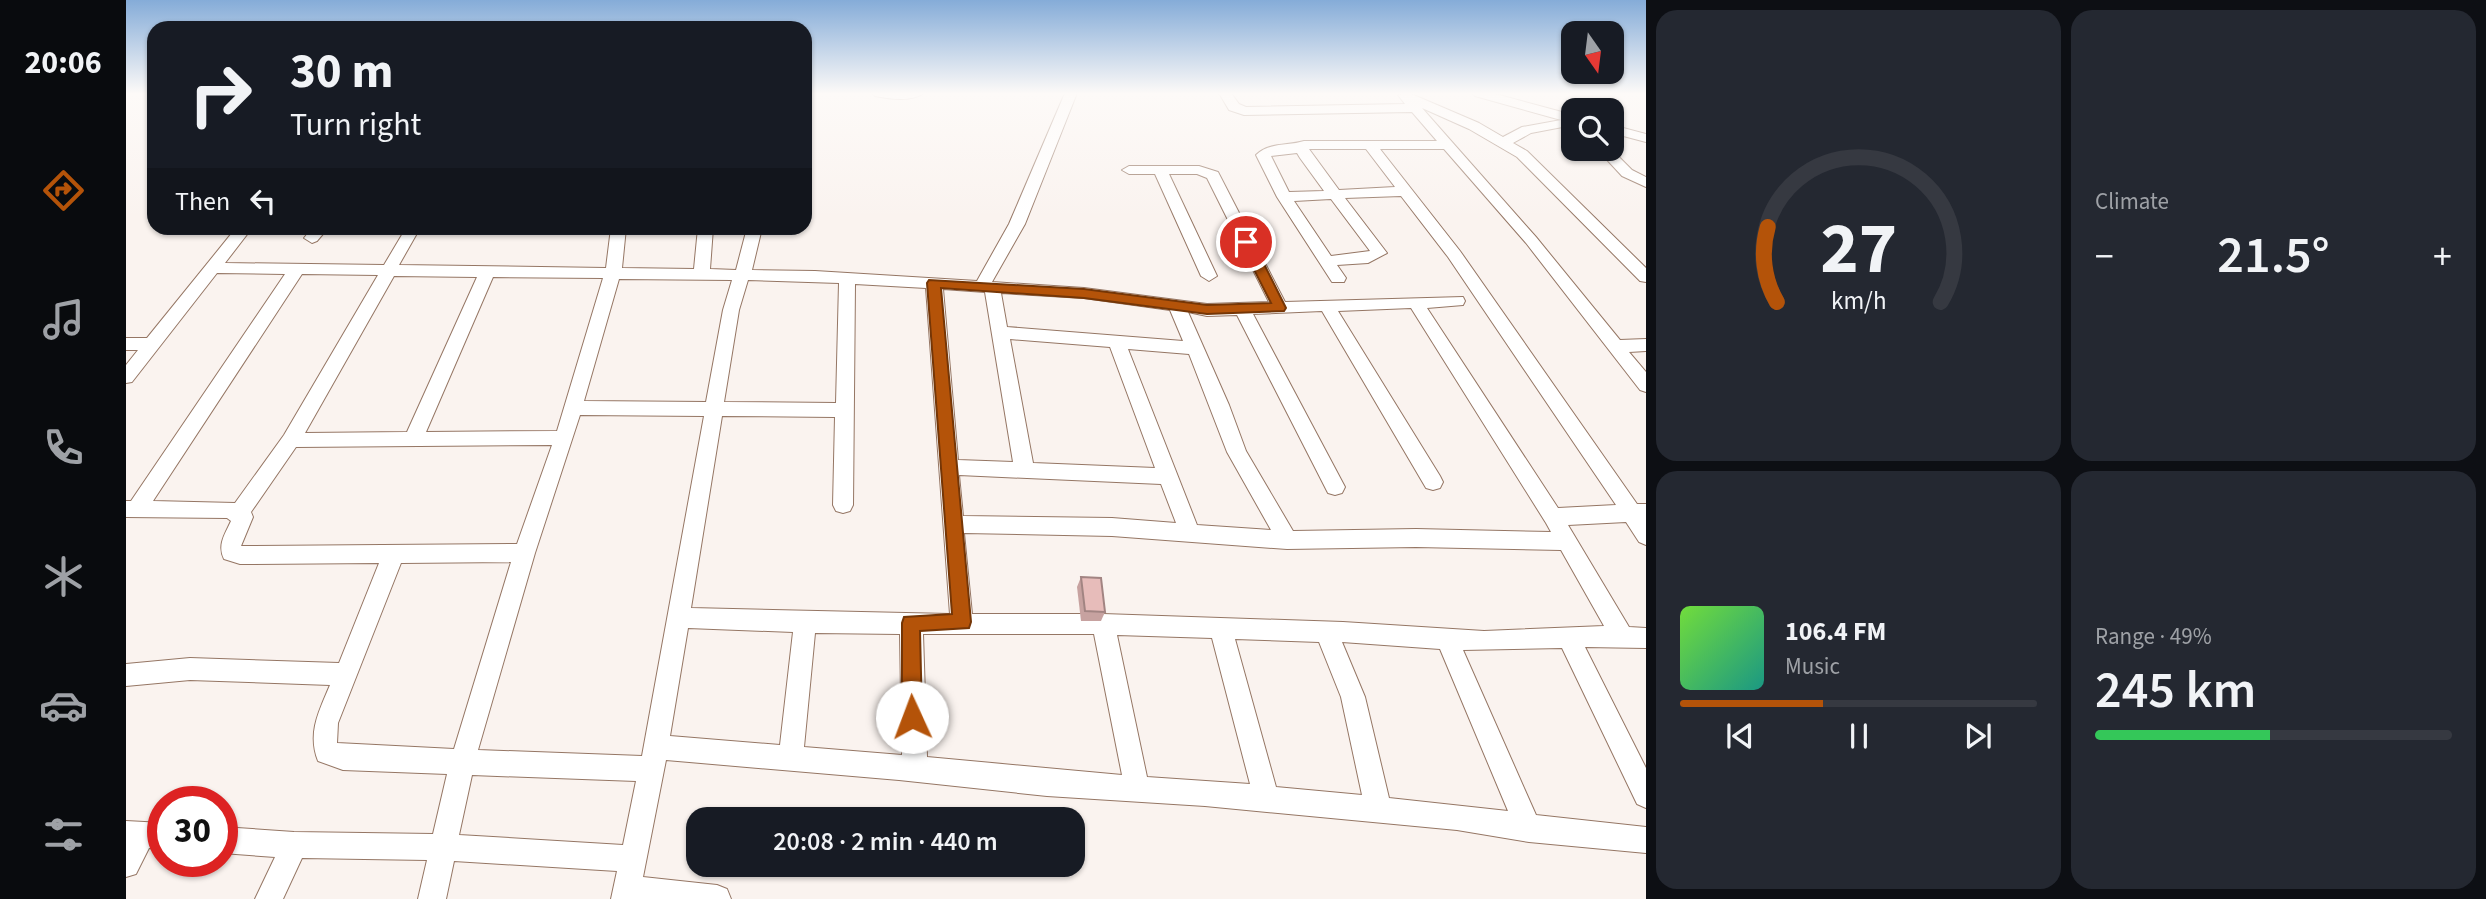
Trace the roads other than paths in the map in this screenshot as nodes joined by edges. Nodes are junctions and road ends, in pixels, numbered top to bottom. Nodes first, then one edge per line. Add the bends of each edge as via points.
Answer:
1 (1054, 135) edge
2 (1439, 135) edge
3 (1489, 135) edge
4 (1518, 135) edge
5 (1504, 142) junction
6 (1369, 144) junction
7 (1448, 145) junction
8 (1302, 149) junction
9 (1616, 161) edge
10 (1129, 170) dead end
11 (1160, 170) junction
12 (1646, 183) edge
13 (1405, 191) junction
14 (1336, 195) junction
15 (1284, 197) junction
16 (238, 235) edge
17 (409, 235) edge
18 (618, 235) edge
19 (705, 235) edge
20 (754, 235) edge
21 (1325, 261) junction
22 (211, 268) junction
23 (297, 270) junction
24 (389, 270) junction
25 (487, 272) junction
26 (613, 273) junction
27 (702, 274) junction
28 (1209, 276) dead end
29 (739, 277) junction
30 (1646, 277) edge
31 (1338, 278) dead end
32 (847, 279) junction
33 (934, 283) junction
34 (987, 286) junction
35 (1457, 301) dead end
36 (1416, 303) junction
37 (1176, 305) junction
38 (1327, 306) junction
39 (1280, 308) junction
40 (1242, 309) junction
41 (1002, 332) junction
42 (1117, 342) junction
43 (126, 344) edge
44 (152, 344) junction
45 (1646, 345) edge
46 (1613, 346) junction
47 (1194, 348) junction
48 (126, 377) edge
49 (1646, 384) edge
50 (573, 408) junction
51 (715, 410) junction
52 (845, 410) junction
53 (414, 438) junction
54 (564, 438) junction
55 (291, 440) junction
56 (949, 467) junction
57 (1024, 468) junction
58 (1168, 476) junction
59 (1433, 482) dead end
60 (1335, 487) dead end
61 (843, 505) dead end
62 (131, 509) edge
63 (1639, 512) edge
64 (239, 513) junction
65 (1553, 517) junction
66 (953, 524) junction
67 (1190, 533) junction
68 (1646, 536) edge
69 (1287, 540) junction
70 (1566, 541) junction
71 (394, 552) junction
72 (524, 553) junction
73 (678, 618) junction
74 (805, 622) junction
75 (962, 622) junction
76 (911, 623) junction
77 (1103, 624) junction
78 (1221, 630) junction
79 (1326, 632) junction
80 (1623, 637) junction
81 (1569, 638) junction
82 (1646, 638) edge
83 (1447, 639) junction
84 (345, 674) junction
85 (126, 675) edge
86 (654, 758) junction
87 (791, 758) junction
88 (462, 763) junction
89 (915, 769) junction
90 (1137, 788) junction
91 (1646, 795) edge
92 (1267, 800) junction
93 (1378, 810) junction
94 (1529, 829) junction
95 (144, 835) edge
96 (1646, 840) edge
97 (238, 841) edge
98 (295, 845) junction
99 (442, 847) junction
100 (633, 859) junction
101 (126, 864) edge
102 (626, 894) edge
103 (269, 899) edge
104 (432, 899) edge
105 (716, 899) edge

1 - 34 street
2 - 7 street
3 - 5 street
4 - 5 street
5 - 30 street via 1543,172
6 - 7 street
6 - 8 street via 1311,144
6 - 13 street
7 - 46 street via 1531,240
8 - 14 street
8 - 15 street via 1272,150 1263,155
9 - 12 street
10 - 11 street
11 - 28 street
11 - 39 street via 1199,170 1213,175
13 - 14 street
13 - 63 street
14 - 15 street
14 - 21 street via 1379,253
15 - 21 street
16 - 22 street
17 - 24 street
18 - 26 street
19 - 27 street
20 - 29 street
21 - 31 street
22 - 23 street
22 - 44 street
23 - 24 street
23 - 62 street
24 - 25 street
24 - 55 street
25 - 26 street
25 - 53 street
26 - 27 street
26 - 50 street
27 - 29 street
29 - 32 street
29 - 51 street
32 - 33 street
32 - 52 street
33 - 34 street
33 - 56 street
34 - 37 street
34 - 41 street
35 - 36 street
36 - 38 street
36 - 65 street
37 - 40 street
37 - 47 street
38 - 39 street
38 - 59 street
39 - 40 street
40 - 60 street
41 - 42 street
41 - 57 street
42 - 47 street
42 - 58 street
43 - 44 street
44 - 48 street
45 - 46 street
46 - 49 street
47 - 69 street via 1237,452
50 - 51 street
50 - 54 street
51 - 52 street
51 - 73 street
52 - 61 street
53 - 54 street
53 - 55 street
54 - 72 street
55 - 64 street
56 - 57 street
56 - 66 street
57 - 58 street
58 - 67 street
62 - 64 street
63 - 65 street
63 - 68 street
64 - 71 street via 242,523 231,553
65 - 70 street
66 - 67 street
66 - 75 street
67 - 69 street
69 - 70 street
70 - 80 street
71 - 72 street
71 - 84 street
72 - 88 street
73 - 74 street
73 - 86 street
74 - 76 street
74 - 87 street
75 - 76 street
75 - 77 street
76 - 89 street
77 - 78 street
77 - 90 street
78 - 79 street
78 - 92 street
79 - 83 street
79 - 93 street via 1353,697
80 - 81 street
80 - 82 street
81 - 83 street
81 - 91 street
83 - 94 street
84 - 85 street via 190,669
84 - 88 street via 326,723 327,752 343,758
86 - 87 street
86 - 88 street
86 - 100 street
87 - 89 street
88 - 99 street
89 - 90 street
90 - 92 street
92 - 93 street
93 - 94 street
94 - 96 street
95 - 101 street
97 - 98 street
98 - 99 street
98 - 103 street
99 - 100 street
99 - 104 street
100 - 102 street
102 - 105 street

